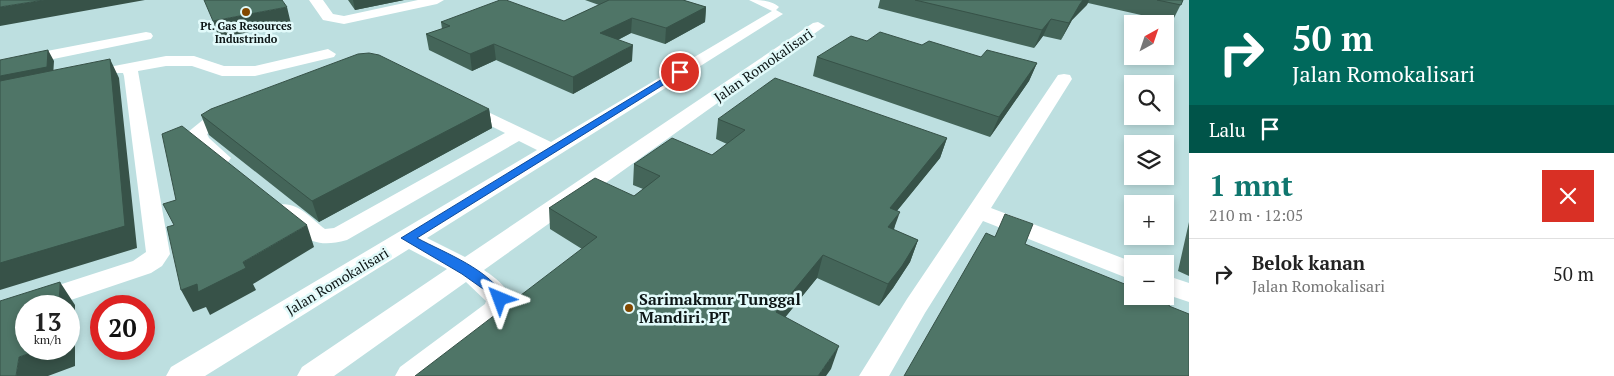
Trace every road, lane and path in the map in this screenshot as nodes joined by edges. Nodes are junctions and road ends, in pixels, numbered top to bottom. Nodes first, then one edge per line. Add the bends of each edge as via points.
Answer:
1 (316, 0) edge
2 (438, 0) edge
3 (756, 0) edge
4 (818, 26) dead end
5 (146, 36) dead end
6 (328, 54) dead end
7 (0, 65) edge
8 (129, 67) junction
9 (102, 73) edge
10 (1064, 79) dead end
11 (450, 98) edge
12 (248, 108) edge
13 (519, 133) junction
14 (551, 149) junction
15 (238, 171) edge
16 (275, 201) edge
17 (977, 211) junction
18 (408, 238) junction
19 (1124, 268) edge
20 (467, 270) junction
21 (1174, 287) edge
22 (1189, 293) edge
23 (0, 314) edge
24 (181, 376) edge
25 (312, 376) edge
26 (410, 376) edge
27 (874, 376) edge

1 - 2 lane via 328,17 344,20
3 - 14 lane, Jalan Romokalisari via 774,11
4 - 20 lane, Jalan Romokalisari
5 - 7 lane
6 - 8 lane via 255,71 222,71 194,61 166,61
8 - 9 lane
8 - 23 lane via 158,254 142,267
10 - 17 lane
11 - 13 lane
12 - 15 lane via 197,132 200,141
13 - 14 lane
13 - 16 lane via 339,235 320,237
14 - 18 lane, Jalan Romokalisari
17 - 19 lane
17 - 27 lane
18 - 20 lane
18 - 24 lane, Jalan Romokalisari
20 - 25 lane, Jalan Romokalisari
20 - 26 lane via 491,287 500,299 497,309
21 - 22 lane

